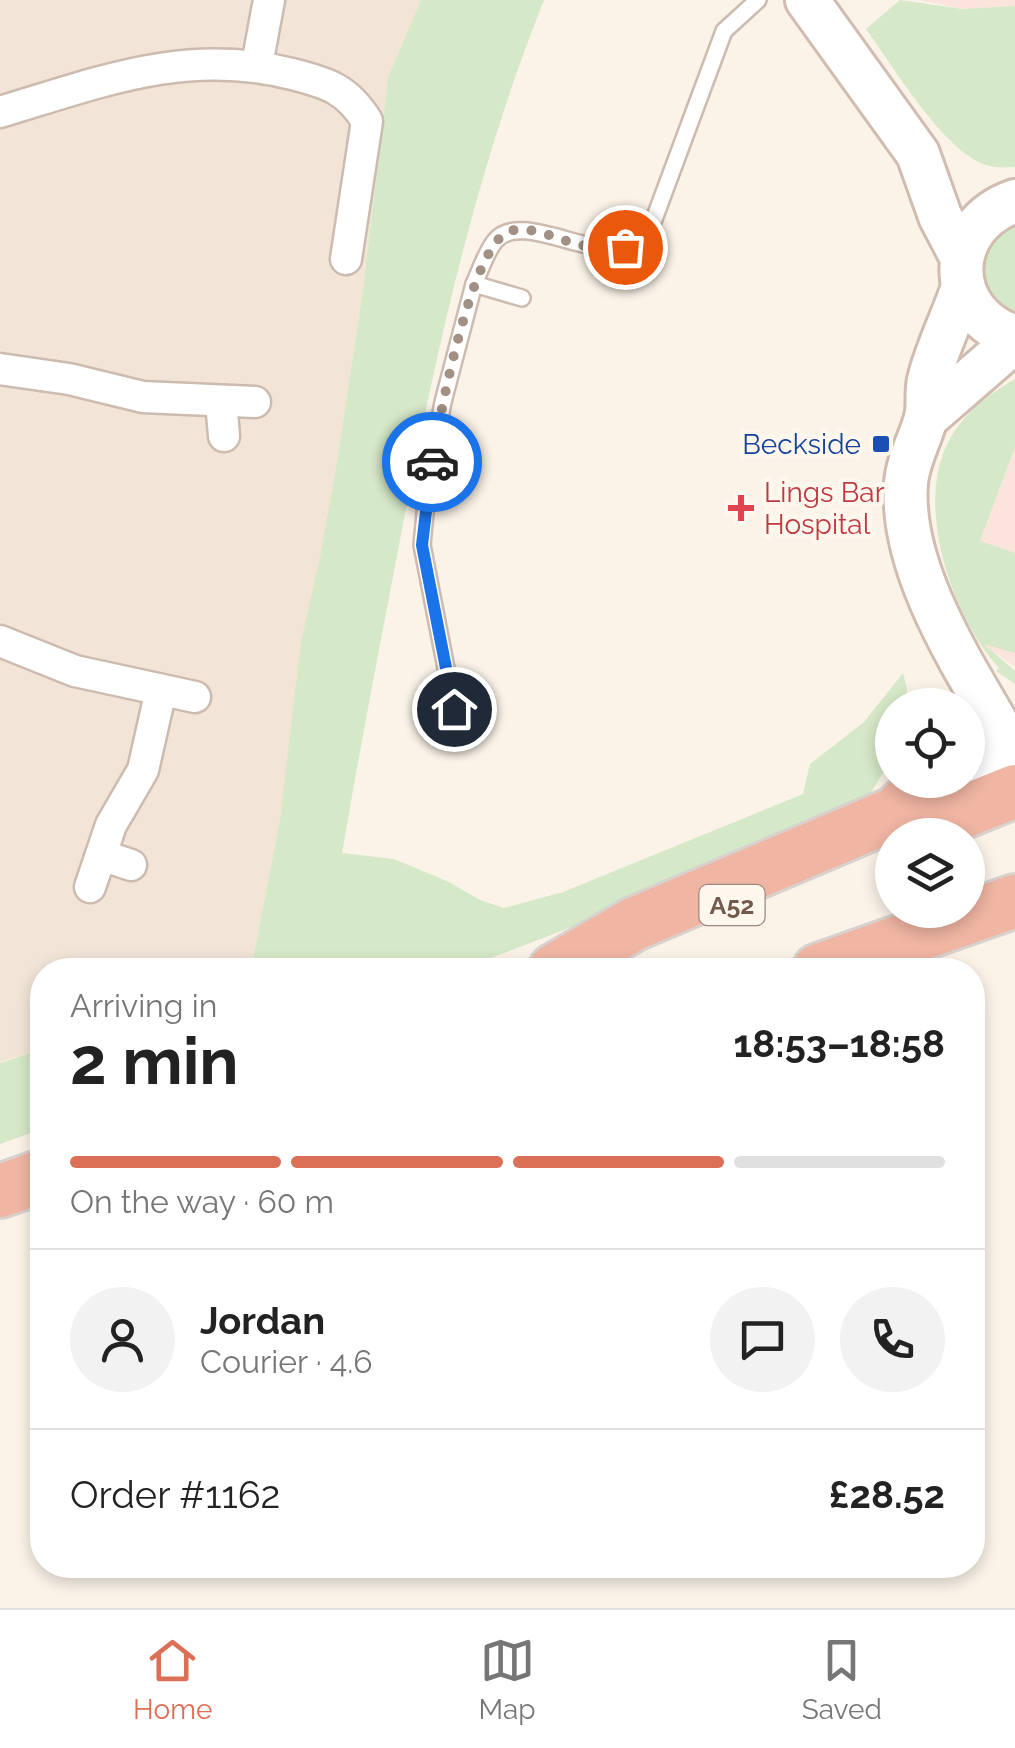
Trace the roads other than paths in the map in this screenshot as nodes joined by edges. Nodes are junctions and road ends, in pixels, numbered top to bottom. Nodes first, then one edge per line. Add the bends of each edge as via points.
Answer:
1 (269, 0) edge
2 (758, 0) edge
3 (807, 0) edge
4 (257, 65) junction
5 (0, 112) edge
6 (918, 154) junction
7 (1014, 201) edge
8 (346, 259) dead end
9 (962, 272) junction
10 (474, 284) junction
11 (522, 298) dead end
12 (1015, 339) edge
13 (0, 369) edge
14 (221, 401) junction
15 (255, 402) dead end
16 (926, 418) junction
17 (224, 436) dead end
18 (945, 630) junction
19 (0, 641) edge
20 (955, 688) edge
21 (161, 690) junction
22 (194, 697) dead end
23 (1015, 699) edge
24 (454, 709) dead end
25 (985, 760) edge
26 (1010, 795) edge
27 (911, 798) edge
28 (950, 818) edge
29 (875, 847) edge
30 (101, 856) junction
31 (131, 865) dead end
32 (90, 887) dead end
33 (1005, 898) edge
34 (576, 958) edge
35 (600, 958) edge
36 (850, 958) edge
37 (30, 1180) edge
38 (0, 1191) edge
39 (30, 1218) edge
40 (0, 1227) edge

1 - 4 street
2 - 10 lane via 724,31 644,232 625,247 610,248 522,229 507,232 495,241
3 - 6 street
4 - 5 street via 200,62 140,70
4 - 8 street via 325,82 354,100 367,121
6 - 7 street via 964,188
6 - 9 street
7 - 9 street via 979,222 968,238
9 - 12 street via 971,305
9 - 16 street via 929,381
10 - 11 lane
10 - 24 lane via 442,402 422,545
12 - 16 street
13 - 14 street via 143,397
14 - 15 street
14 - 17 street
16 - 18 street via 912,449 907,520
18 - 20 street
18 - 23 street
18 - 26 street
19 - 21 street via 74,671
21 - 22 street
21 - 30 street via 143,770
25 - 26 street
26 - 28 highway
27 - 34 highway via 896,813 634,924
29 - 35 highway, A52
30 - 31 street
30 - 32 street
33 - 36 highway
37 - 38 highway
39 - 40 highway

